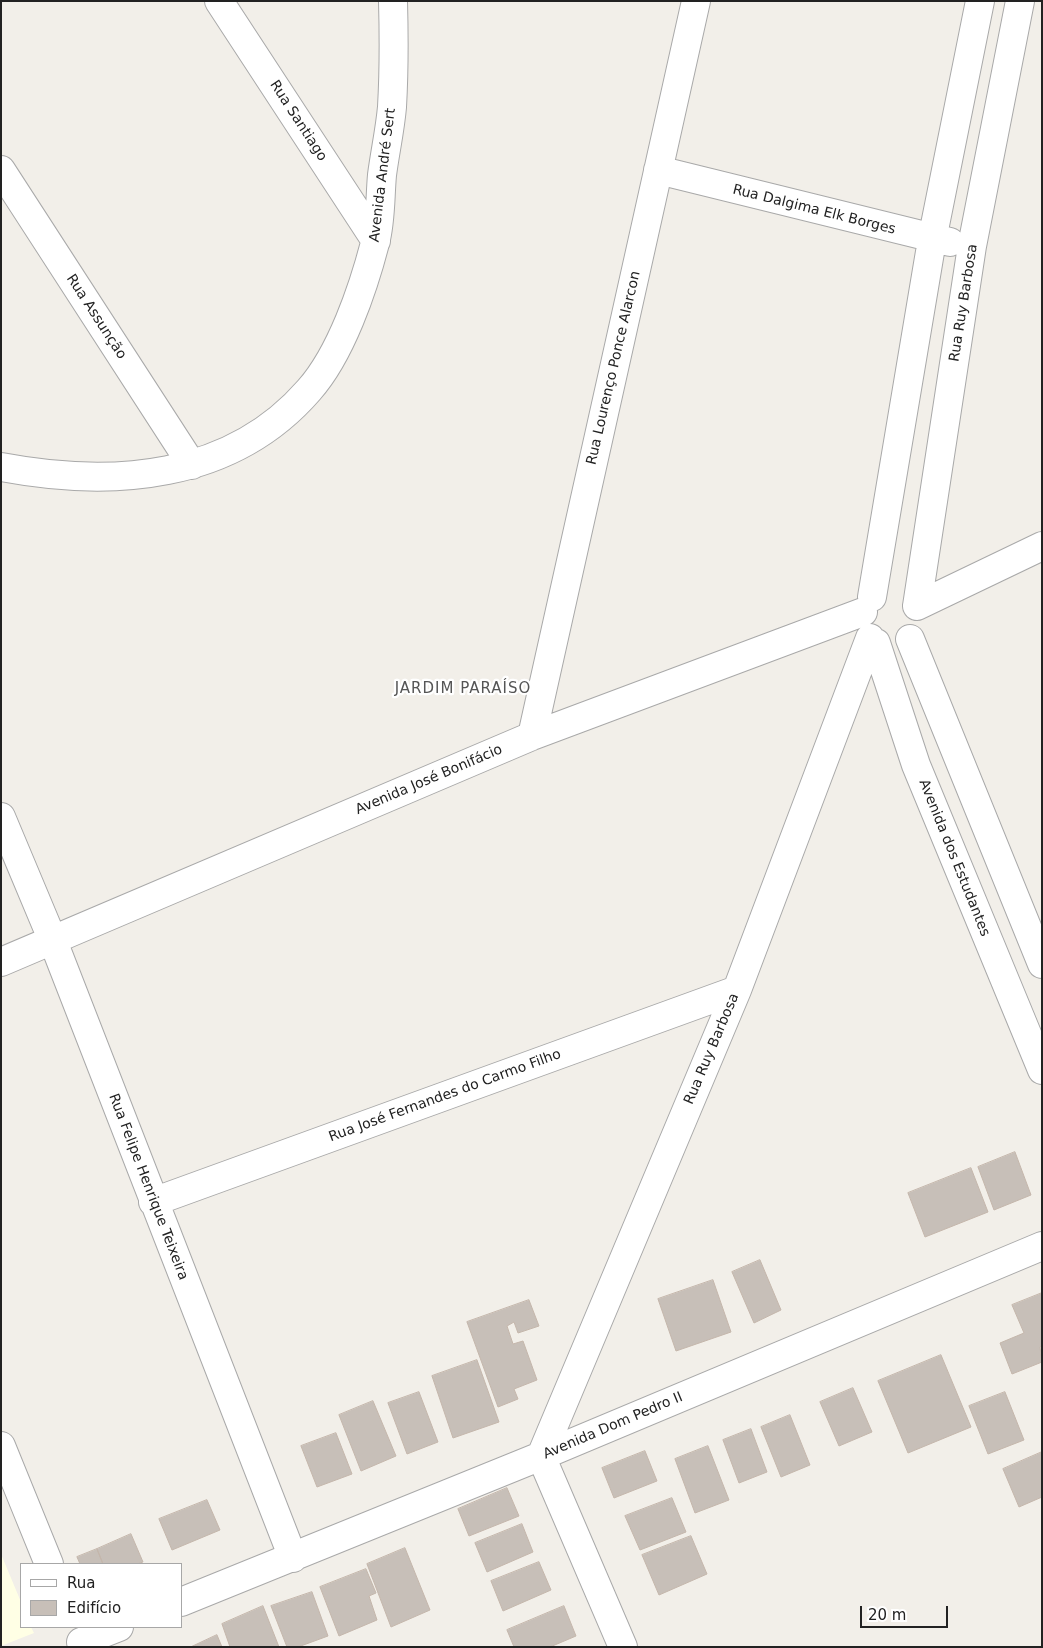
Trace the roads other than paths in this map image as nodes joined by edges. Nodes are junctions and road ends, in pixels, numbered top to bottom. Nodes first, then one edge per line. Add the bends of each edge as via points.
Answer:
1 (219, 1) edge
2 (394, 1) edge
3 (696, 1) edge
4 (980, 1) edge
5 (1020, 1) edge
6 (1, 170) edge
7 (658, 170) junction
8 (932, 240) junction
9 (376, 241) junction
10 (972, 246) junction
11 (192, 465) junction
12 (1, 468) edge
13 (1042, 546) edge
14 (917, 606) junction
15 (870, 622) junction
16 (910, 639) junction
17 (532, 736) junction
18 (1, 817) edge
19 (53, 940) junction
20 (1, 962) edge
21 (1042, 964) edge
22 (737, 990) junction
23 (1042, 1070) edge
24 (154, 1202) junction
25 (1042, 1246) edge
26 (1, 1446) edge
27 (541, 1456) junction
28 (293, 1558) junction
29 (50, 1563) edge
30 (182, 1602) edge
31 (115, 1628) edge
32 (80, 1638) edge
33 (623, 1647) edge

1 - 9 street, Rua Santiago
2 - 9 street, Avenida André Sert via 392,108
3 - 7 street, Rua Lourenço Ponce Alarcon
4 - 8 street, Rua Ruy Barbosa
5 - 10 street, Rua Ruy Barbosa
6 - 11 street, Rua Assunção
7 - 8 street, Rua Dalgima Elk Borges
7 - 17 street, Rua Lourenço Ponce Alarcon
8 - 10 street, Rua Dalgima Elk Borges
8 - 15 street, Rua Ruy Barbosa
9 - 11 street, Avenida André Sert via 333,354 310,389 266,430 231,451
10 - 14 street, Rua Ruy Barbosa
11 - 12 street, Avenida André Sert via 127,476 72,476
13 - 14 street
14 - 15 street via 905,593 897,590 879,592
14 - 16 street via 919,624
15 - 16 street via 894,647
15 - 17 street, Avenida José Bonifácio
15 - 22 street, Rua Ruy Barbosa
15 - 23 street, Avenida dos Estudantes via 916,765
16 - 21 street
17 - 19 street, Avenida José Bonifácio
18 - 19 street, Rua Felipe Henrique Teixeira
19 - 20 street, Avenida José Bonifácio
19 - 24 street, Rua Felipe Henrique Teixeira
22 - 24 street, Rua José Fernandes do Carmo Filho
22 - 27 street, Rua Ruy Barbosa
24 - 28 street, Rua Felipe Henrique Teixeira
25 - 27 street, Avenida Dom Pedro II
26 - 29 street
27 - 28 street, Avenida Dom Pedro II
27 - 33 street
28 - 30 street, Avenida Dom Pedro II
31 - 32 street

